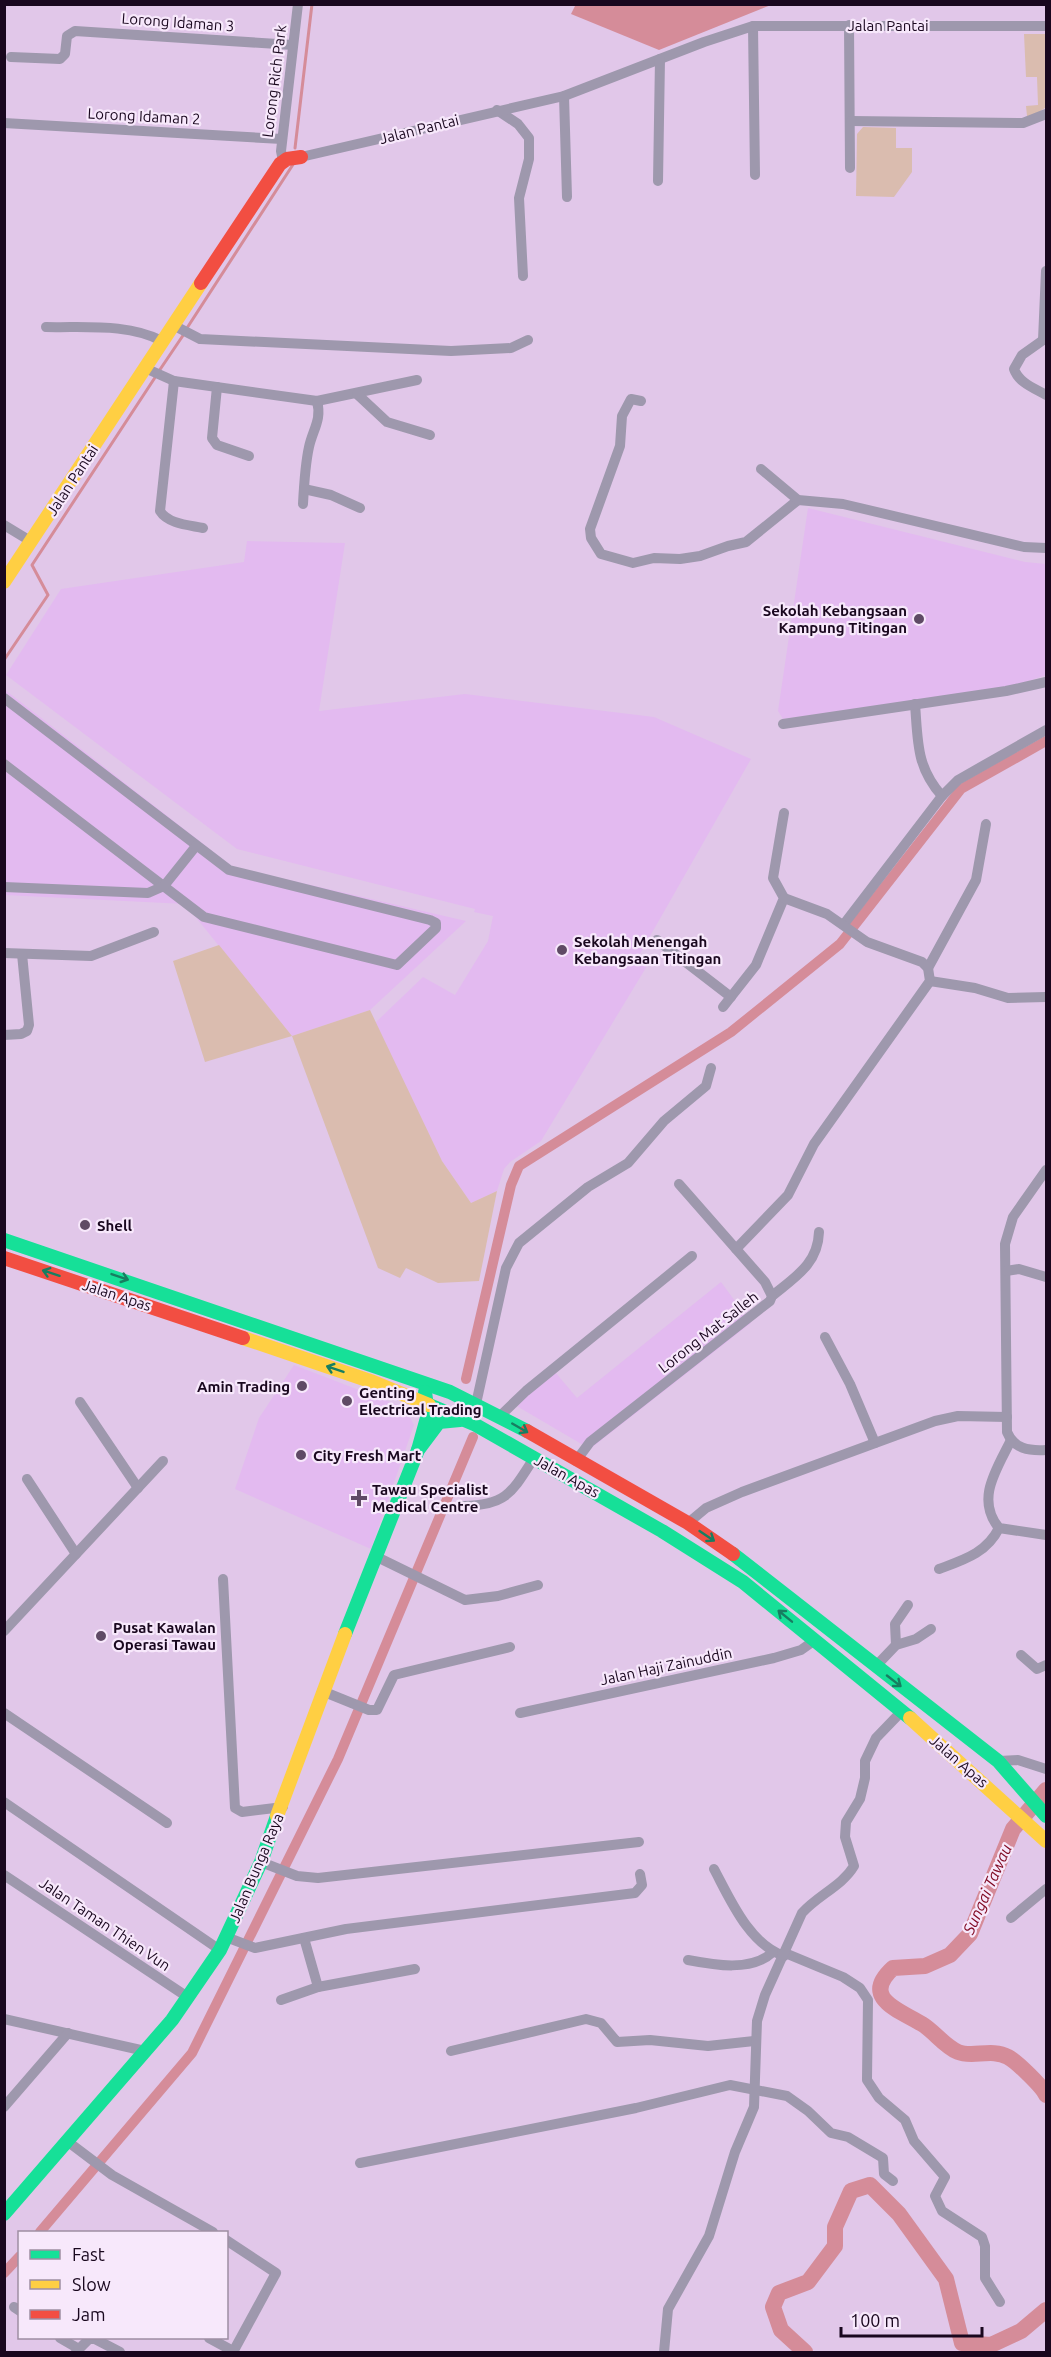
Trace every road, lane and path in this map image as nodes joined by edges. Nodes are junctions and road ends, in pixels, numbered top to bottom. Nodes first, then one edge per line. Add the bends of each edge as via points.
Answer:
1 (298, 4) edge
2 (849, 25) junction
3 (753, 26) junction
4 (1047, 26) edge
5 (293, 45) junction
6 (11, 57) dead end
7 (660, 59) junction
8 (564, 96) junction
9 (497, 110) junction
10 (1047, 114) edge
11 (851, 121) junction
12 (4, 123) edge
13 (282, 139) junction
14 (290, 159) junction
15 (850, 168) dead end
16 (755, 175) dead end
17 (658, 181) dead end
18 (567, 197) dead end
19 (1047, 271) edge
20 (523, 276) dead end
21 (46, 327) dead end
22 (176, 327) junction
23 (1045, 339) edge
24 (528, 340) dead end
25 (162, 341) junction
26 (148, 370) junction
27 (169, 380) junction
28 (417, 380) dead end
29 (217, 387) junction
30 (357, 394) junction
31 (1047, 395) edge
32 (317, 401) junction
33 (640, 401) dead end
34 (430, 435) dead end
35 (249, 456) dead end
36 (761, 469) dead end
37 (304, 489) junction
38 (798, 500) junction
39 (303, 504) dead end
40 (360, 508) dead end
41 (4, 525) edge
42 (203, 528) dead end
43 (32, 542) junction
44 (1047, 548) edge
45 (4, 582) edge
46 (1047, 682) edge
47 (4, 698) edge
48 (915, 704) junction
49 (783, 724) dead end
50 (1047, 730) edge
51 (4, 764) edge
52 (942, 796) junction
53 (784, 813) dead end
54 (986, 824) dead end
55 (195, 846) junction
56 (164, 886) junction
57 (4, 887) edge
58 (784, 898) junction
59 (845, 925) junction
60 (154, 932) dead end
61 (657, 940) dead end
62 (4, 953) edge
63 (22, 954) junction
64 (928, 968) junction
65 (930, 981) junction
66 (731, 997) junction
67 (1047, 997) edge
68 (723, 1007) dead end
69 (4, 1035) edge
70 (711, 1068) dead end
71 (1047, 1170) edge
72 (679, 1184) dead end
73 (819, 1232) dead end
74 (4, 1240) edge
75 (736, 1249) junction
76 (692, 1256) dead end
77 (4, 1258) edge
78 (1006, 1271) junction
79 (1047, 1277) edge
80 (772, 1296) junction
81 (825, 1337) dead end
82 (410, 1378) junction
83 (373, 1382) junction
84 (80, 1402) dead end
85 (429, 1403) junction
86 (476, 1404) junction
87 (500, 1416) junction
88 (1007, 1417) junction
89 (474, 1424) junction
90 (1011, 1440) junction
91 (875, 1443) junction
92 (418, 1450) junction
93 (1047, 1450) edge
94 (534, 1458) junction
95 (162, 1461) dead end
96 (576, 1461) junction
97 (27, 1479) dead end
98 (138, 1488) junction
99 (627, 1490) junction
100 (464, 1506) dead end
101 (687, 1523) junction
102 (999, 1528) junction
103 (662, 1531) junction
104 (1047, 1535) edge
105 (76, 1554) junction
106 (377, 1557) junction
107 (939, 1569) dead end
108 (224, 1579) dead end
109 (538, 1585) dead end
110 (908, 1605) dead end
111 (6, 1627) edge
112 (931, 1629) dead end
113 (815, 1640) junction
114 (896, 1645) junction
115 (510, 1647) dead end
116 (1021, 1655) dead end
117 (1047, 1665) edge
118 (876, 1666) junction
119 (322, 1691) junction
120 (902, 1711) junction
121 (4, 1713) edge
122 (520, 1713) dead end
123 (945, 1720) junction
124 (998, 1761) junction
125 (1047, 1768) edge
126 (969, 1770) junction
127 (4, 1802) edge
128 (282, 1806) junction
129 (1047, 1816) edge
130 (167, 1823) dead end
131 (1047, 1841) edge
132 (639, 1842) dead end
133 (261, 1862) junction
134 (714, 1869) dead end
135 (640, 1874) dead end
136 (4, 1875) edge
137 (1047, 1889) edge
138 (1011, 1918) dead end
139 (304, 1938) junction
140 (233, 1939) junction
141 (220, 1950) junction
142 (781, 1954) junction
143 (688, 1960) dead end
144 (415, 1969) dead end
145 (318, 1987) junction
146 (189, 1998) junction
147 (281, 2000) dead end
148 (4, 2019) edge
149 (68, 2033) junction
150 (754, 2041) junction
151 (145, 2051) junction
152 (451, 2051) dead end
153 (757, 2089) junction
154 (4, 2107) edge
155 (66, 2141) junction
156 (360, 2163) dead end
157 (893, 2181) dead end
158 (4, 2214) edge
159 (211, 2231) edge
160 (228, 2241) edge
161 (1000, 2302) dead end
162 (62, 2339) edge
163 (212, 2339) edge
164 (77, 2351) edge
165 (120, 2352) edge
166 (233, 2352) edge
167 (664, 2352) edge

1 - 5 street, Lorong Rich Park
2 - 3 street, Jalan Pantai
2 - 4 street, Jalan Pantai
2 - 11 street
3 - 7 street, Jalan Pantai
3 - 16 street
5 - 6 street, Lorong Idaman 3 via 75,31 66,36 65,54 60,59
5 - 13 street, Lorong Rich Park
7 - 8 street, Jalan Pantai
7 - 17 street
8 - 9 street, Jalan Pantai
8 - 18 street
9 - 14 street, Jalan Pantai
9 - 20 street via 518,124 529,138 529,159 519,198
10 - 11 street via 1023,123
11 - 15 street
12 - 13 street, Lorong Idaman 2
13 - 14 street, Lorong Rich Park
14 - 22 main road, Jalan Pantai
19 - 23 street
21 - 25 street via 144,332
22 - 24 street via 200,339 451,351 512,348
22 - 25 main road, Jalan Pantai
23 - 31 street via 1022,356 1014,369 1024,383
25 - 26 main road, Jalan Pantai
26 - 27 street
26 - 43 main road, Jalan Pantai
27 - 29 street
27 - 42 street via 160,511 171,521
28 - 30 street
29 - 32 street
29 - 35 street via 212,438 217,446
30 - 32 street
30 - 34 street via 387,422
32 - 37 street via 318,426 310,444
33 - 38 street via 631,399 626,406 620,446 592,517 591,538 601,554 633,563 699,556 746,542
36 - 38 street
37 - 39 street
37 - 40 street
38 - 44 street via 843,504 1024,547
41 - 43 street
43 - 45 main road, Jalan Pantai
46 - 48 street
47 - 55 street
48 - 49 street
48 - 52 street via 922,768
50 - 52 street via 958,780
51 - 56 street
52 - 59 street
53 - 58 street via 773,878
54 - 64 street via 976,880
55 - 56 street
55 - 56 street via 229,870 430,920 436,928 398,965 388,964 204,917
56 - 57 street via 148,893
58 - 59 street via 810,905
58 - 66 street via 756,965
59 - 64 street via 867,942 912,957
60 - 63 street via 91,956
61 - 66 street
62 - 63 street
63 - 69 street via 29,1025 21,1034
64 - 65 street
65 - 67 street via 1008,998
65 - 75 street via 814,1144 788,1195
66 - 68 street
70 - 86 street via 706,1086 664,1121 628,1163 582,1191 519,1243 506,1268
71 - 78 street via 1008,1229
72 - 75 street, Lorong Mat Salleh
73 - 80 street via 819,1248 813,1260
74 -> 82 main road, Jalan Apas
75 - 80 street, Lorong Mat Salleh
76 - 87 street via 526,1390
83 -> 77 main road, Jalan Apas
78 - 79 street via 1019,1269
78 - 88 street
80 - 96 street, Lorong Mat Salleh via 767,1306 590,1442
81 - 91 street
82 - 85 main road via 425,1392
82 - 86 main road, Jalan Apas
83 - 85 main road, Jalan Apas
83 - 92 main road via 410,1403 418,1413
84 - 98 street
85 - 89 main road, Jalan Apas
85 - 92 main road
86 - 87 main road, Jalan Apas
87 -> 96 main road, Jalan Apas
88 - 90 street
88 - 91 street via 946,1418
89 - 92 main road via 443,1419 433,1425
89 - 94 main road, Jalan Apas
90 - 93 street via 1024,1449
90 - 102 street via 987,1496
91 - 101 street via 730,1497
92 - 106 main road, Jalan Bunga Raya
94 - 100 street via 507,1495 489,1505
94 - 103 main road, Jalan Apas
95 - 98 street
96 - 99 main road, Jalan Apas
97 - 105 street
98 - 105 street
99 - 101 main road, Jalan Apas
99 - 103 main road via 620,1498 655,1520
101 -> 118 main road, Jalan Apas via 748,1565
102 - 104 street
102 - 107 street via 995,1538 981,1550
113 -> 103 main road, Jalan Apas via 734,1576
105 - 111 street
106 - 109 street via 465,1600
106 - 119 main road, Jalan Bunga Raya
108 - 128 street via 235,1808 242,1812
110 - 114 street via 895,1624
112 - 114 street
113 - 120 main road, Jalan Apas
113 - 122 street, Jalan Haji Zainuddin via 801,1650 774,1658
114 - 118 street
115 - 119 street via 394,1675 377,1710
116 - 117 street via 1037,1669
118 -> 123 main road, Jalan Apas
119 - 128 main road, Jalan Bunga Raya
120 - 126 main road, Jalan Apas
120 - 142 street via 876,1738 865,1761 860,1799 846,1822 845,1837 854,1866 849,1875 802,1913
121 - 130 street
123 - 124 main road, Jalan Apas
123 - 126 main road via 945,1726 972,1754
124 - 125 street via 1018,1760
124 - 129 main road, Jalan Apas
126 - 131 main road, Jalan Apas
127 - 141 street
128 - 133 main road, Jalan Bunga Raya
132 - 133 street via 318,1878 292,1874
133 - 140 main road, Jalan Bunga Raya
134 - 142 street via 754,1934
135 - 139 street via 642,1885 635,1893 346,1929
136 - 146 street, Jalan Taman Thien Vun
137 - 138 street
139 - 140 street via 255,1948
139 - 145 street
140 - 141 main road, Jalan Bunga Raya
141 - 146 main road, Jalan Bunga Raya
142 - 143 street via 754,1964
142 - 150 street via 765,1995
142 - 161 street via 843,1977 860,1988 868,2000 867,2080 879,2098 905,2120 914,2141 945,2177 935,2196 938,2206 982,2237 987,2283
144 - 145 street
145 - 147 street
146 - 151 main road, Jalan Bunga Raya
148 - 149 street
149 - 151 street
149 - 154 street
150 - 152 street via 708,2046 650,2040 625,2044 617,2042 601,2023 586,2019
150 - 153 street
151 - 155 main road, Jalan Bunga Raya
153 - 156 street via 730,2085 636,2108
153 - 157 street via 797,2102 831,2133 848,2137 883,2158 884,2174
153 - 167 street via 709,2236 668,2309
155 - 158 main road, Jalan Bunga Raya
155 - 159 street via 112,2175
160 - 166 street via 276,2272
162 - 164 street
163 - 166 street
164 - 165 street via 86,2341 95,2339

